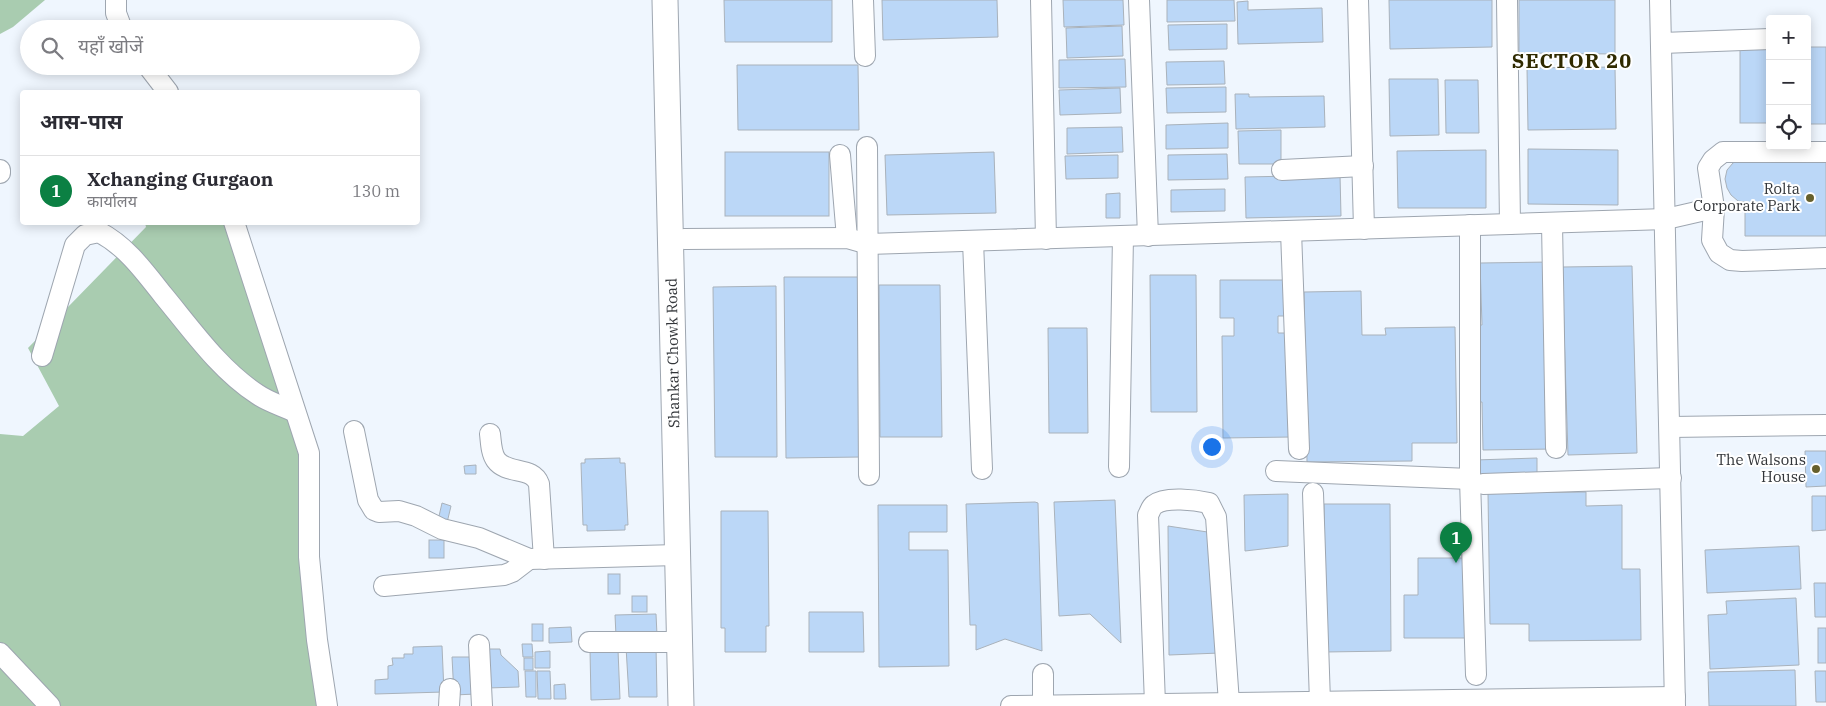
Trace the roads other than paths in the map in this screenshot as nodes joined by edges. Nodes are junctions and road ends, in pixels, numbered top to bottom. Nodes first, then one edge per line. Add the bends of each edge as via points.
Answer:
1 (116, 0) edge
2 (665, 0) edge
3 (680, 0) edge
4 (864, 0) edge
5 (1040, 0) edge
6 (1139, 0) edge
7 (1358, 0) edge
8 (1507, 0) edge
9 (1660, 0) edge
10 (119, 20) edge
11 (1766, 39) edge
12 (1662, 43) junction
13 (865, 56) dead end
14 (155, 75) edge
15 (166, 90) edge
16 (867, 147) dead end
17 (1826, 152) edge
18 (840, 155) dead end
19 (1363, 166) junction
20 (1282, 170) dead end
21 (1714, 208) junction
22 (1666, 219) junction
23 (1552, 223) junction
24 (1510, 224) junction
25 (235, 225) edge
26 (1470, 225) junction
27 (1364, 229) junction
28 (1291, 231) junction
29 (1123, 236) junction
30 (1148, 236) junction
31 (846, 238) junction
32 (684, 239) junction
33 (1046, 239) junction
34 (973, 241) junction
35 (868, 244) junction
36 (1826, 258) edge
37 (42, 356) dead end
38 (295, 412) junction
39 (1826, 425) edge
40 (1670, 427) junction
41 (354, 431) dead end
42 (490, 434) dead end
43 (1556, 448) dead end
44 (1300, 449) dead end
45 (1119, 467) dead end
46 (982, 469) dead end
47 (1276, 471) dead end
48 (869, 475) dead end
49 (1671, 478) junction
50 (1476, 482) junction
51 (1313, 493) dead end
52 (677, 556) junction
53 (536, 559) junction
54 (384, 586) dead end
55 (589, 642) dead end
56 (679, 642) junction
57 (478, 645) dead end
58 (0, 653) edge
59 (1043, 674) dead end
60 (1476, 675) dead end
61 (1675, 701) edge
62 (1320, 702) junction
63 (1537, 702) edge
64 (1229, 703) junction
65 (1374, 703) edge
66 (1155, 704) junction
67 (1105, 705) edge
68 (50, 706) edge
69 (327, 706) edge
70 (482, 706) edge
71 (681, 706) edge
72 (691, 706) edge
73 (1011, 706) edge
74 (1043, 706) edge

1 - 10 street
2 - 52 main road, Shankar Chowk Road
3 - 32 main road, Shankar Chowk Road
4 - 13 street
5 - 33 street
6 - 30 street
7 - 19 street
8 - 24 street
9 - 12 street
11 - 12 street
12 - 22 street
14 - 15 street
16 - 35 street
17 - 21 street via 1723,152 1708,168
18 - 31 street
19 - 20 street
19 - 27 street
21 - 22 street
21 - 36 street via 1712,240 1719,252 1730,260
22 - 23 street
22 - 40 street
23 - 24 street
23 - 43 street
24 - 26 street
25 - 38 street
26 - 27 street
26 - 50 street
27 - 28 street
28 - 30 street
28 - 44 street
29 - 30 street
29 - 33 street
29 - 45 street
31 - 32 street
31 - 35 street
32 - 72 main road, Shankar Chowk Road
33 - 34 street
34 - 35 street
34 - 46 street
35 - 48 street
37 - 38 street via 75,245 85,235 99,232 114,240 134,259 206,348 236,378 259,395
38 - 69 street via 309,453 309,556
39 - 40 street
40 - 49 street
41 - 53 street via 368,500 374,510 400,511 442,529 479,538
42 - 53 street via 497,461 506,468 537,478
47 - 50 street
49 - 50 street
49 - 61 street
50 - 60 street
51 - 62 street
52 - 53 street
52 - 56 main road, Shankar Chowk Road
53 - 54 street via 504,575
55 - 56 street
56 - 71 main road, Shankar Chowk Road
57 - 70 street
58 - 68 street
59 - 74 street
61 - 63 street
62 - 64 street
62 - 65 street
63 - 65 street
64 - 66 street
64 - 66 street via 1216,517 1209,503 1162,500 1152,506 1148,515
66 - 67 street
67 - 74 street
73 - 74 street

